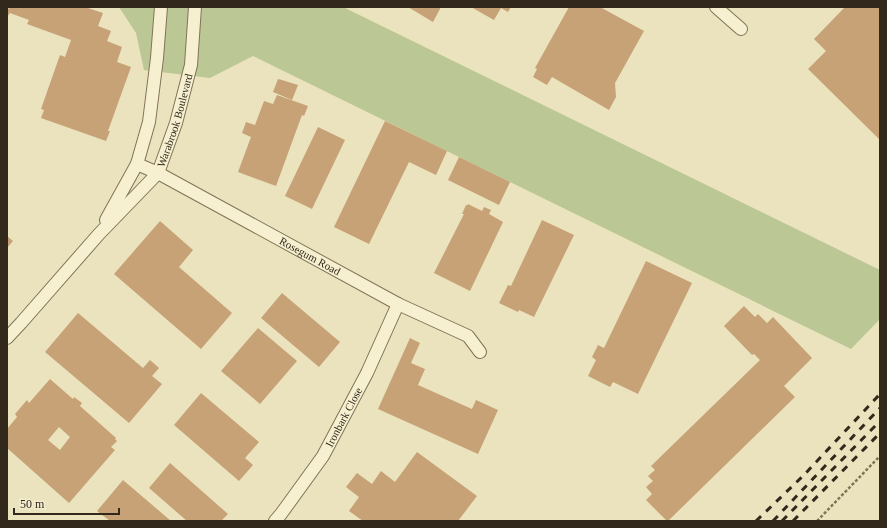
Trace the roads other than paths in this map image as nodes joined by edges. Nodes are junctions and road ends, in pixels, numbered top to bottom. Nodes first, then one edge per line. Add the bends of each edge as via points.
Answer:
1 (161, 7) edge
2 (195, 7) edge
3 (716, 7) edge
4 (741, 29) dead end
5 (137, 164) junction
6 (158, 173) junction
7 (99, 234) junction
8 (398, 304) junction
9 (7, 338) edge
10 (480, 352) dead end
11 (275, 521) edge

1 - 5 street, Warabrook Boulevard via 149,122
2 - 6 street, Warabrook Boulevard via 191,65 176,123
3 - 4 street
5 - 6 street, Rosegum Road
5 - 7 street, Warabrook Boulevard
6 - 7 street, Warabrook Boulevard
6 - 8 street, Rosegum Road
7 - 9 street, Warabrook Boulevard
8 - 10 street, Rosegum Road via 468,336
8 - 11 street, Ironbark Close via 367,373 323,456

